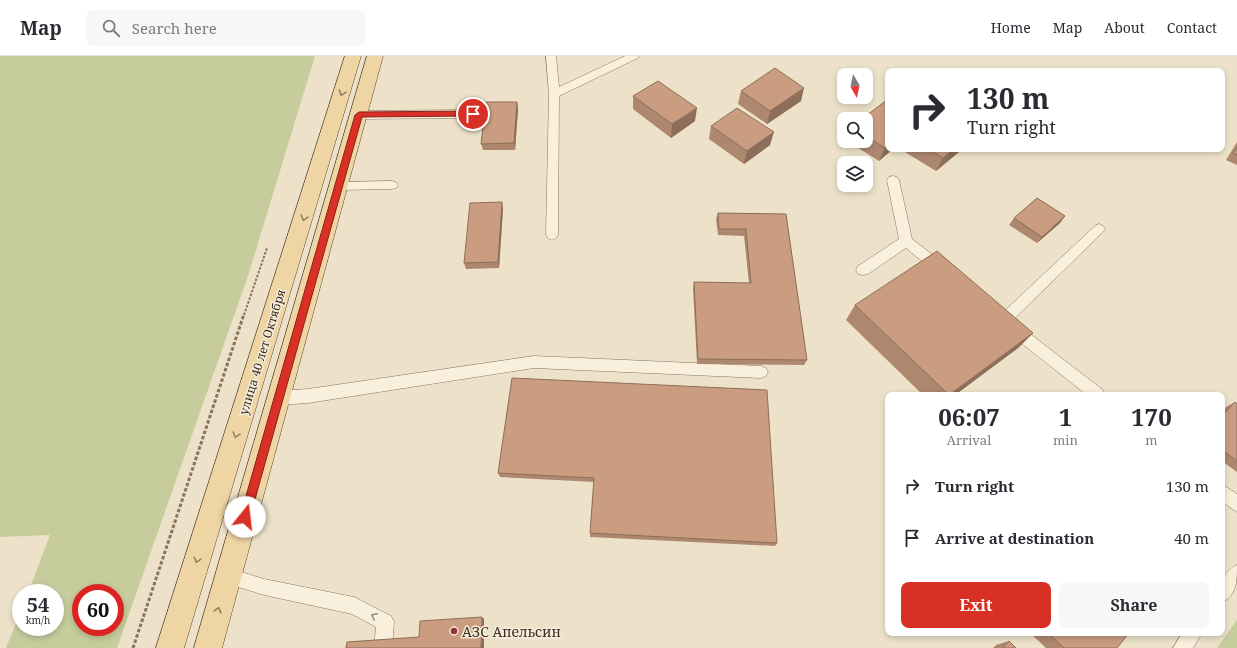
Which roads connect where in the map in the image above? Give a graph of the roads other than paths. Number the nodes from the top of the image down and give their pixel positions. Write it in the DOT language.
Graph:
graph roads {
  1 [pos="353,56"];
  2 [pos="375,56"];
  3 [pos="551,56"];
  4 [pos="634,56"];
  5 [pos="554,94"];
  6 [pos="473,114"];
  7 [pos="359,115"];
  8 [pos="893,180"];
  9 [pos="392,185"];
  10 [pos="339,186"];
  11 [pos="1099,229"];
  12 [pos="552,235"];
  13 [pos="906,241"];
  14 [pos="863,270"];
  15 [pos="949,276"];
  16 [pos="991,311"];
  17 [pos="1004,321"];
  18 [pos="762,372"];
  19 [pos="1094,392"];
  20 [pos="279,398"];
  21 [pos="1225,494"];
  22 [pos="1237,504"];
  23 [pos="1237,573"];
  24 [pos="228,576"];
  25 [pos="1225,590"];
  26 [pos="1191,636"];
  27 [pos="170,648"];
  28 [pos="208,648"];
  29 [pos="383,648"];
  30 [pos="1182,648"];
  1 -- 27 [label="main road, улица 40 лет Октября, one-way"];
  2 -- 7 [label="main road"];
  3 -- 5 [label="lane"];
  4 -- 5 [label="lane"];
  5 -- 12 [label="lane"];
  6 -- 7 [label="lane"];
  7 -- 10 [label="main road"];
  8 -- 13 [label="lane"];
  9 -- 10 [label="lane"];
  10 -- 20 [label="main road"];
  11 -- 17 [label="lane"];
  13 -- 14 [label="lane"];
  13 -- 15 [label="lane"];
  16 -- 17 [label="lane"];
  17 -- 19 [label="lane"];
  18 -- 20 [label="lane"];
  20 -- 24 [label="main road"];
  21 -- 22 [label="lane"];
  23 -- 25 [label="lane"];
  28 -- 24 [label="main road, one-way"];
  29 -- 24 [label="lane, one-way"];
  26 -- 30 [label="lane"];
}
